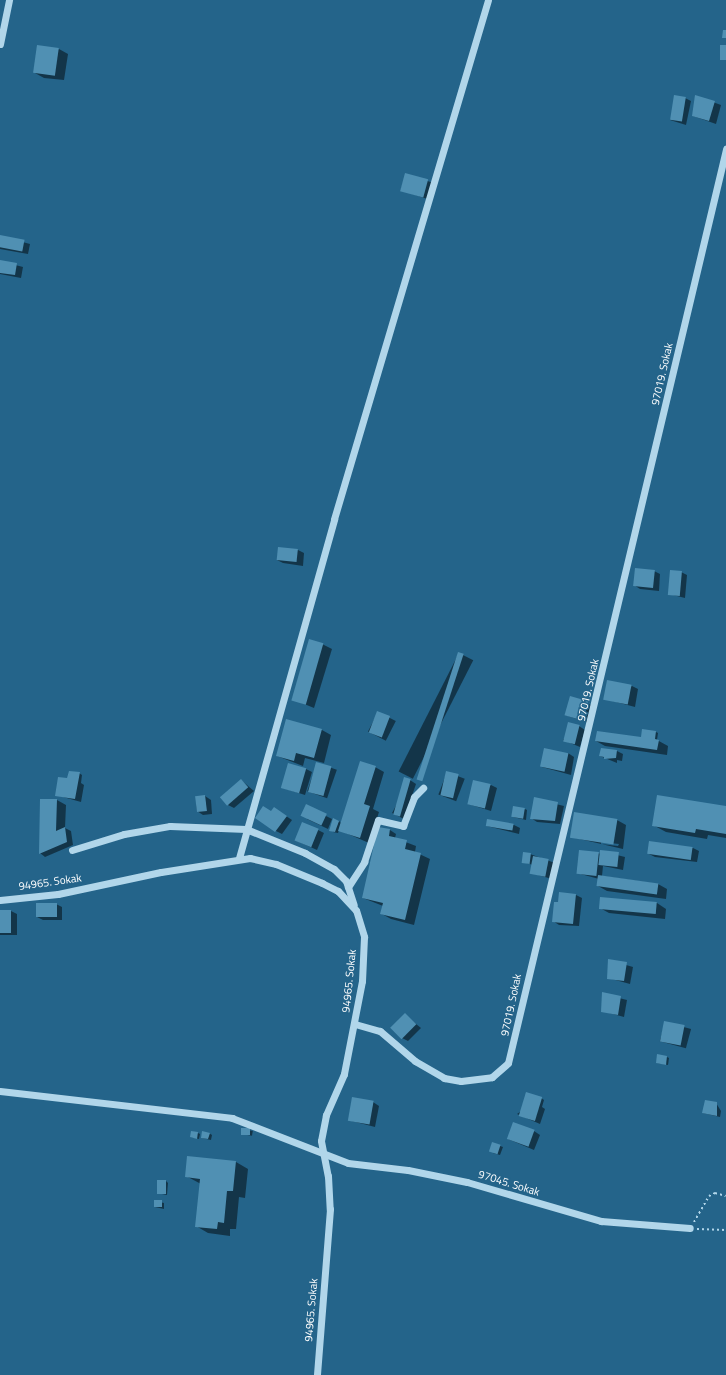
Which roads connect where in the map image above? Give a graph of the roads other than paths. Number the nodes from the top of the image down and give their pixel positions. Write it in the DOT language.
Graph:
graph roads {
  1 [pos="9,0"];
  2 [pos="488,0"];
  3 [pos="0,44"];
  4 [pos="726,150"];
  5 [pos="423,788"];
  6 [pos="246,829"];
  7 [pos="72,850"];
  8 [pos="239,858"];
  9 [pos="348,887"];
  10 [pos="0,900"];
  11 [pos="356,910"];
  12 [pos="355,1024"];
  13 [pos="0,1091"];
  14 [pos="322,1152"];
  15 [pos="690,1228"];
  16 [pos="317,1375"];
  1 -- 3 [label="street"];
  2 -- 6 [label="street"];
  4 -- 12 [label="street, 97019. Sokak"];
  5 -- 9 [label="street"];
  6 -- 7 [label="street"];
  6 -- 8 [label="street"];
  6 -- 9 [label="street"];
  8 -- 10 [label="street, 94965. Sokak"];
  8 -- 11 [label="street, 94965. Sokak"];
  9 -- 11 [label="street"];
  11 -- 12 [label="street, 94965. Sokak"];
  12 -- 14 [label="street, 94965. Sokak"];
  13 -- 14 [label="street, 97045. Sokak"];
  14 -- 15 [label="street, 97045. Sokak"];
  14 -- 16 [label="street, 94965. Sokak"];
}
